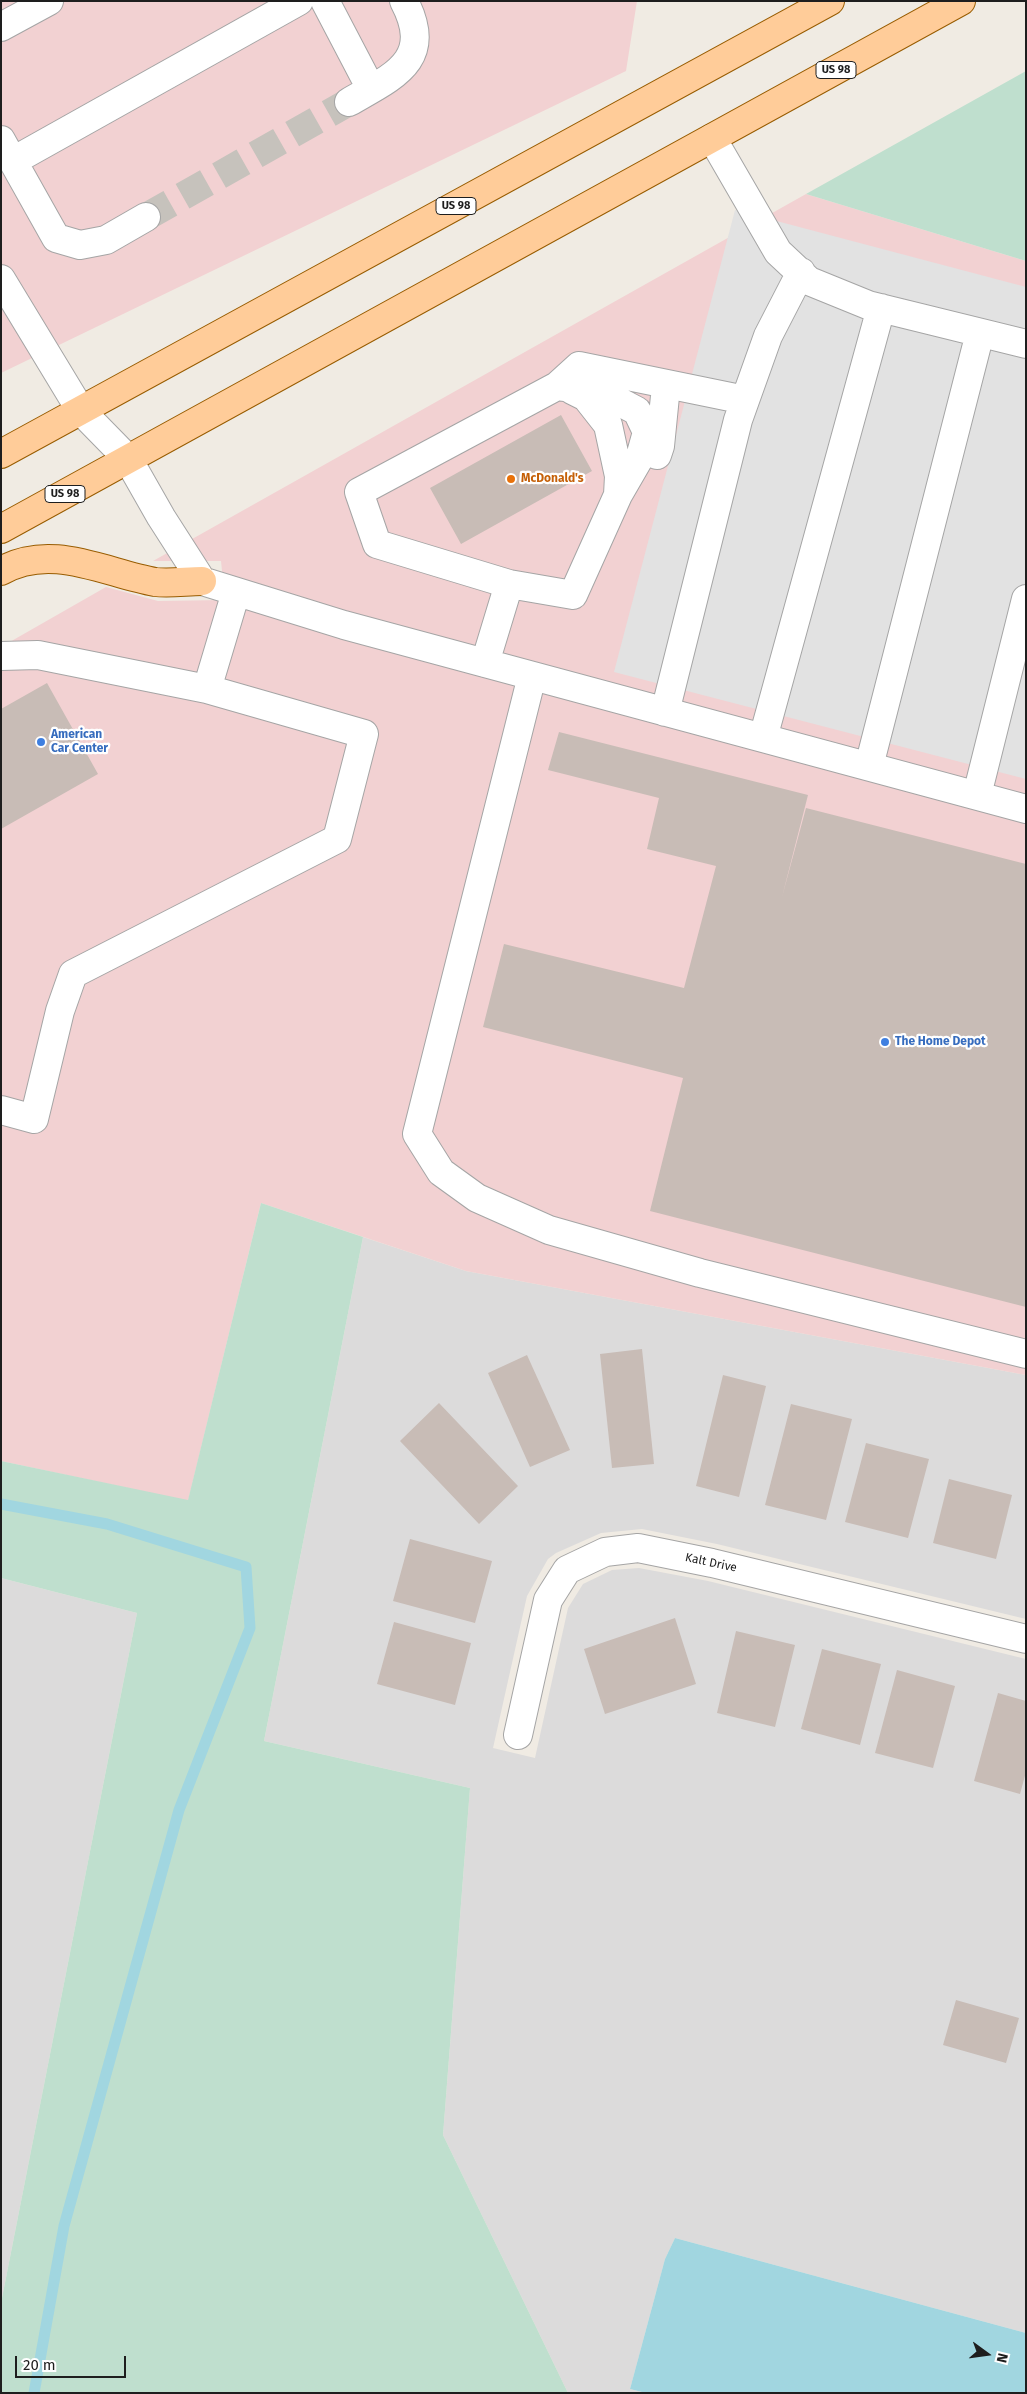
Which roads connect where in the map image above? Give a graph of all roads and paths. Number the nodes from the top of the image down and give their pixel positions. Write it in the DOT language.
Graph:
graph roads {
  1 [pos="49,1"];
  2 [pos="298,1"];
  3 [pos="325,1"];
  4 [pos="404,1"];
  5 [pos="830,1"];
  6 [pos="961,1"];
  7 [pos="1,27"];
  8 [pos="712,138"];
  9 [pos="7,150"];
  10 [pos="146,217"];
  11 [pos="800,272"];
  12 [pos="1,280"];
  13 [pos="881,308"];
  14 [pos="980,333"];
  15 [pos="1026,344"];
  16 [pos="666,386"];
  17 [pos="561,387"];
  18 [pos="745,400"];
  19 [pos="81,411"];
  20 [pos="1,454"];
  21 [pos="128,459"];
  22 [pos="618,495"];
  23 [pos="1,529"];
  24 [pos="1,571"];
  25 [pos="202,581"];
  26 [pos="509,584"];
  27 [pos="236,592"];
  28 [pos="1026,598"];
  29 [pos="1,656"];
  30 [pos="485,663"];
  31 [pos="532,676"];
  32 [pos="207,689"];
  33 [pos="665,712"];
  34 [pos="763,738"];
  35 [pos="869,766"];
  36 [pos="977,796"];
  37 [pos="1026,808"];
  38 [pos="1,1110"];
  39 [pos="1026,1354"];
  40 [pos="1026,1639"];
  41 [pos="518,1735"];
  1 -- 7 [label="street"];
  2 -- 9 [label="street"];
  3 -- 4 [label="street"];
  5 -- 19 [label="main road, US 98"];
  6 -- 8 [label="main road, US 98"];
  8 -- 11 [label="street"];
  8 -- 21 [label="main road, US 98"];
  9 -- 10 [label="street"];
  11 -- 13 [label="street"];
  11 -- 18 [label="street"];
  12 -- 19 [label="street"];
  13 -- 14 [label="street"];
  13 -- 34 [label="street"];
  14 -- 15 [label="street"];
  14 -- 35 [label="street"];
  16 -- 17 [label="street"];
  16 -- 18 [label="street"];
  16 -- 22 [label="street"];
  17 -- 22 [label="street"];
  17 -- 22 [label="street"];
  17 -- 26 [label="street"];
  18 -- 33 [label="street"];
  19 -- 20 [label="main road, US 98"];
  19 -- 21 [label="street"];
  21 -- 23 [label="main road, US 98"];
  21 -- 25 [label="street"];
  22 -- 26 [label="street"];
  24 -- 25 [label="main road"];
  25 -- 27 [label="street"];
  26 -- 30 [label="street"];
  27 -- 30 [label="street"];
  27 -- 32 [label="street"];
  28 -- 36 [label="street"];
  29 -- 32 [label="street"];
  30 -- 31 [label="street"];
  31 -- 33 [label="street"];
  31 -- 39 [label="street"];
  32 -- 38 [label="street"];
  33 -- 34 [label="street"];
  34 -- 35 [label="street"];
  35 -- 36 [label="street"];
  36 -- 37 [label="street"];
  40 -- 41 [label="street, Kalt Drive"];
}
